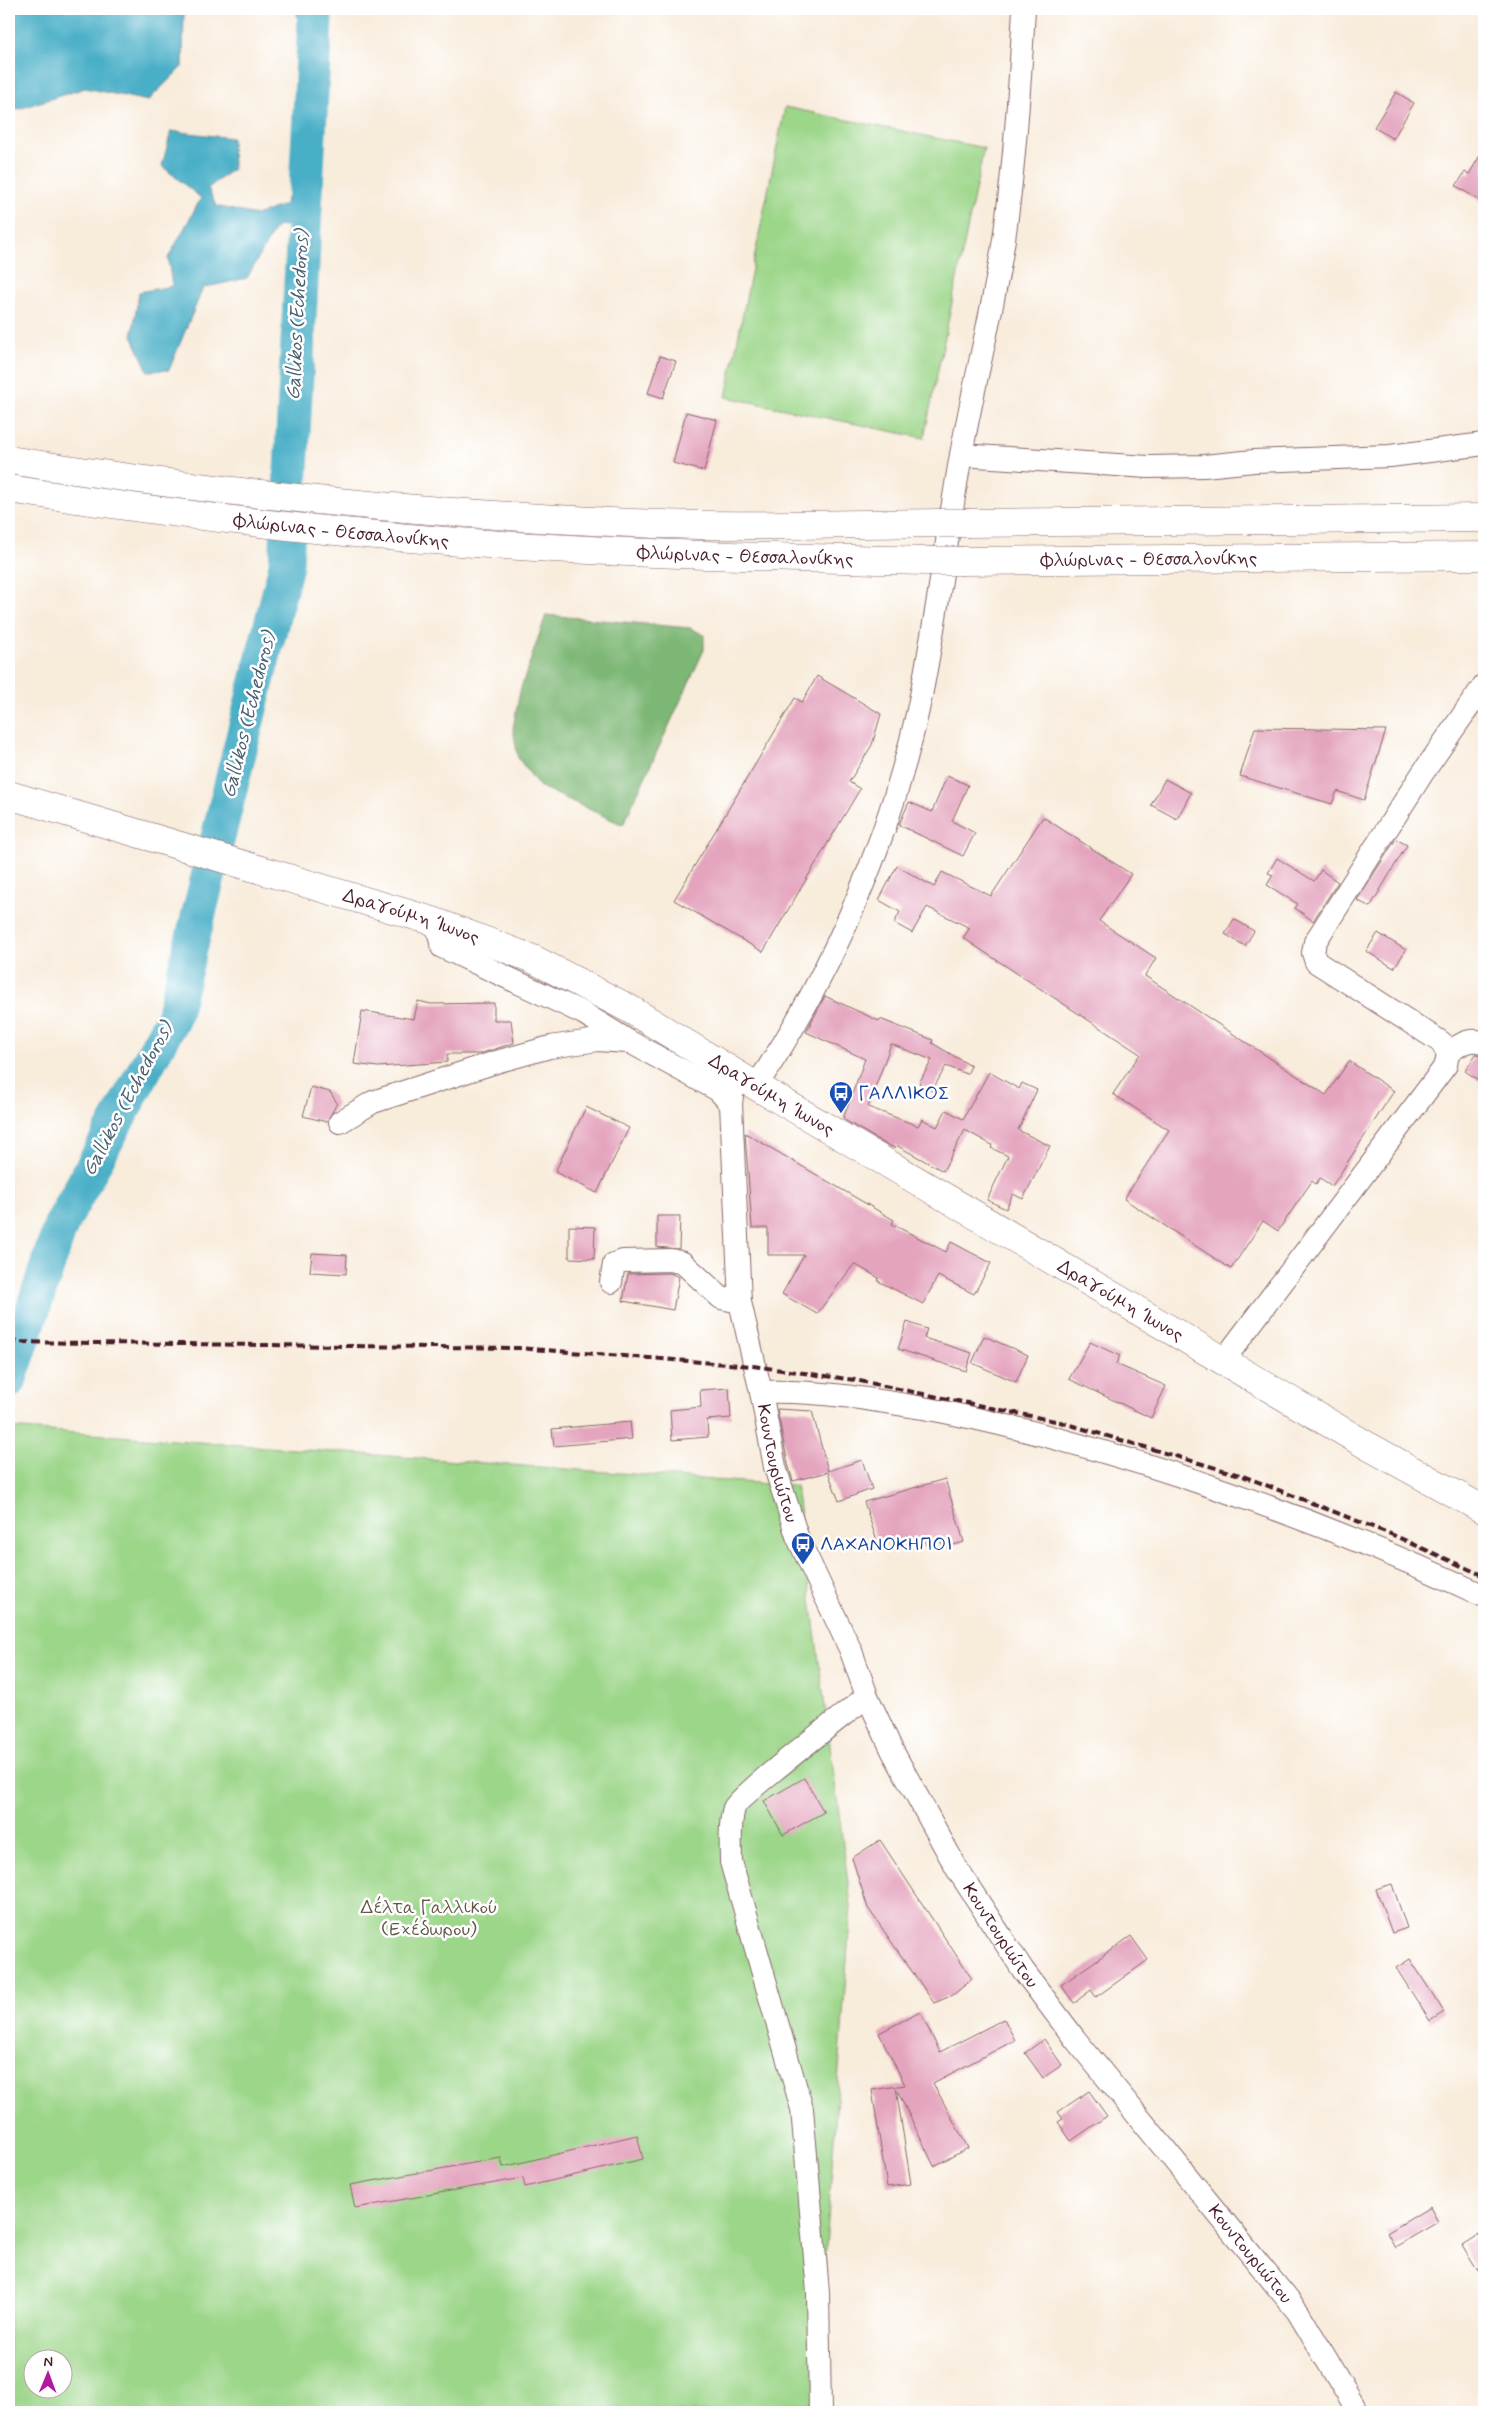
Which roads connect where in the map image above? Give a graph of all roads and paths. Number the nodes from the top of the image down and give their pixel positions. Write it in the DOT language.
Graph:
graph roads {
  1 [pos="1024,9"];
  2 [pos="1484,444"];
  3 [pos="961,455"];
  4 [pos="9,460"];
  5 [pos="9,489"];
  6 [pos="1484,518"];
  7 [pos="1484,556"];
  8 [pos="1484,685"];
  9 [pos="9,796"];
  10 [pos="436,922"];
  11 [pos="630,1042"];
  12 [pos="1484,1043"];
  13 [pos="1448,1053"];
  14 [pos="745,1080"];
  15 [pos="731,1104"];
  16 [pos="340,1122"];
  17 [pos="611,1282"];
  18 [pos="740,1302"];
  19 [pos="1223,1361"];
  20 [pos="761,1392"];
  21 [pos="1484,1510"];
  22 [pos="1484,1596"];
  23 [pos="867,1696"];
  24 [pos="820,2412"];
  25 [pos="1358,2412"];
  1 -- 3 [label="street"];
  2 -- 3 [label="street"];
  3 -- 14 [label="street"];
  4 -- 6 [label="main road, Φλώρινας - Θεσσαλονίκης, bridge"];
  5 -- 7 [label="main road, Φλώρινας - Θεσσαλονίκης, bridge"];
  8 -- 13 [label="street"];
  9 -- 10 [label="main road, Δραγούμη Ίωνος"];
  10 -- 11 [label="street"];
  10 -- 14 [label="main road, Δραγούμη Ίωνος"];
  11 -- 15 [label="street"];
  11 -- 16 [label="street"];
  12 -- 13 [label="street"];
  13 -- 19 [label="street"];
  14 -- 15 [label="street, Κουντουριώτου"];
  14 -- 19 [label="main road, Δραγούμη Ίωνος"];
  15 -- 18 [label="street, Κουντουριώτου"];
  17 -- 18 [label="street"];
  18 -- 20 [label="street, Κουντουριώτου"];
  19 -- 21 [label="main road, Δραγούμη Ίωνος"];
  20 -- 22 [label="street"];
  20 -- 23 [label="street, Κουντουριώτου"];
  23 -- 24 [label="street"];
  23 -- 25 [label="street, Κουντουριώτου"];
}
